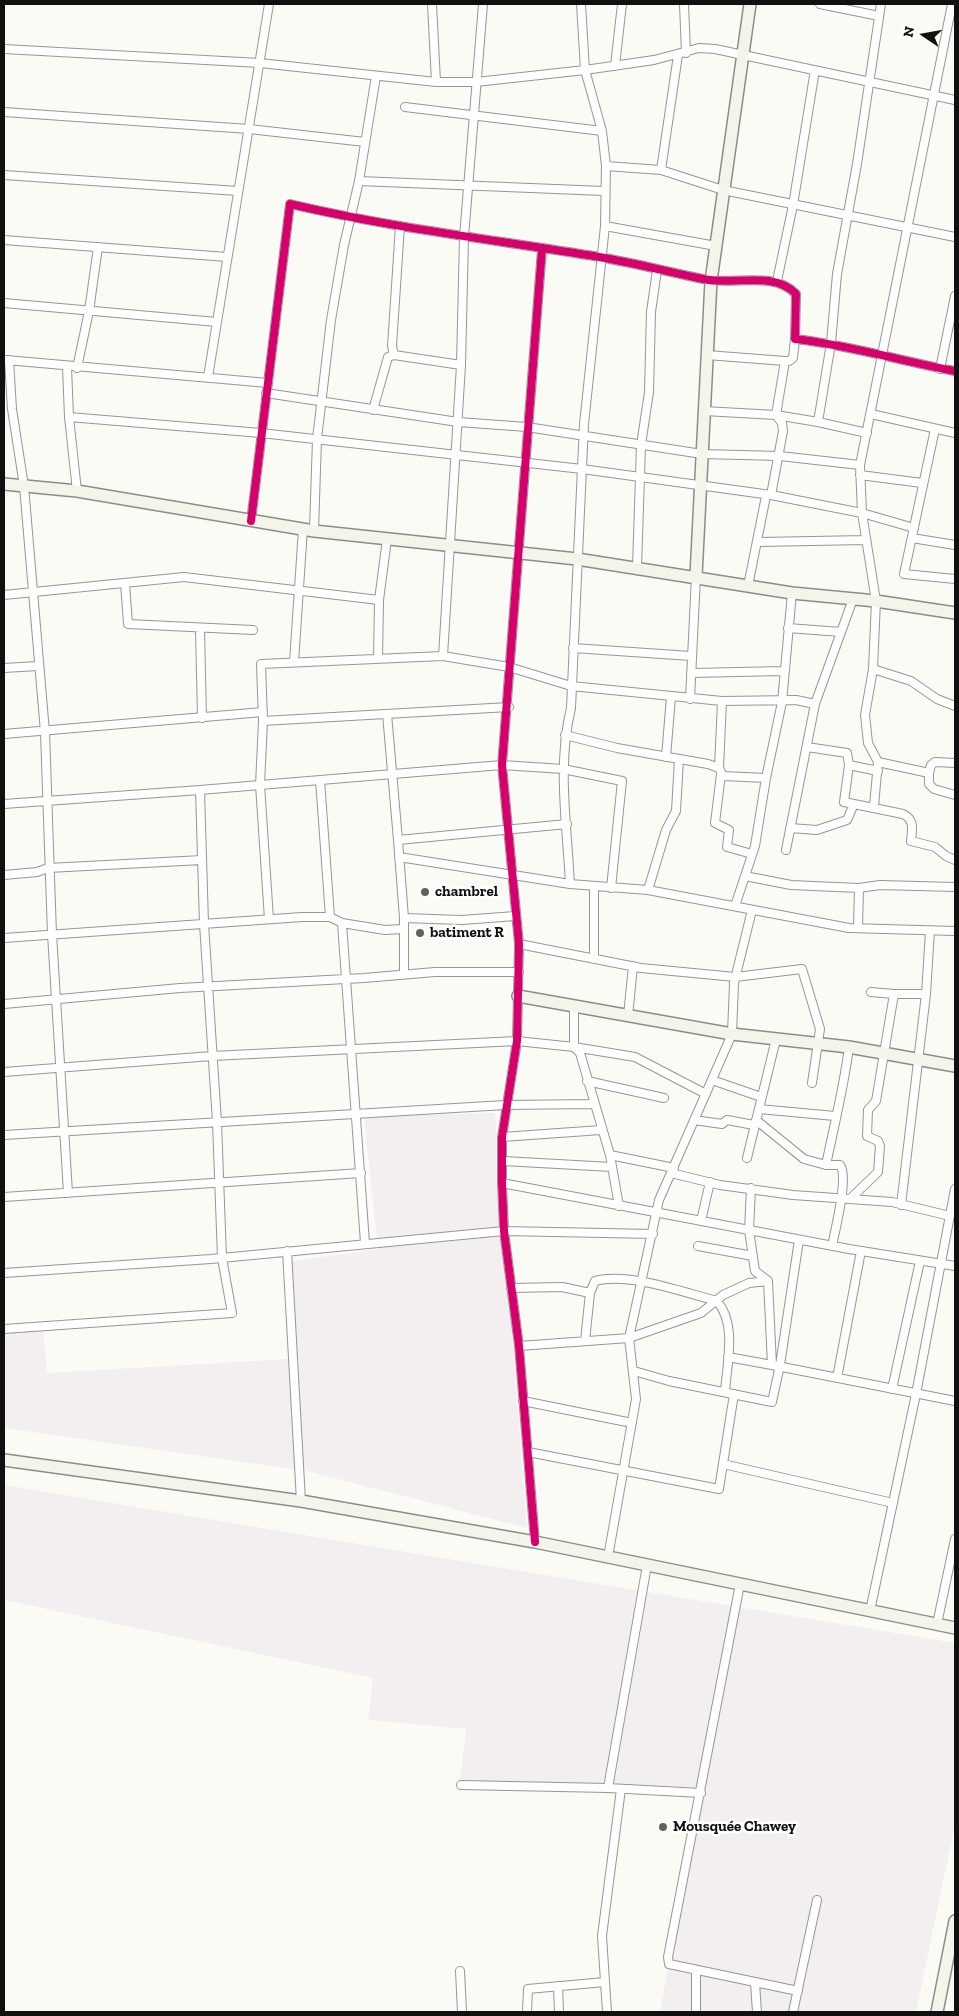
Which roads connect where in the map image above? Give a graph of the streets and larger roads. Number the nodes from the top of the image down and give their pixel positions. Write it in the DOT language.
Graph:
graph roads {
  1 [pos="268,4"];
  2 [pos="432,4"];
  3 [pos="483,4"];
  4 [pos="581,4"];
  5 [pos="622,4"];
  6 [pos="684,4"];
  7 [pos="750,4"];
  8 [pos="820,4"];
  9 [pos="881,4"];
  10 [pos="952,4"];
  11 [pos="879,16"];
  12 [pos="4,49"];
  13 [pos="682,54"];
  14 [pos="743,54"];
  15 [pos="260,63"];
  16 [pos="615,66"];
  17 [pos="585,70"];
  18 [pos="815,70"];
  19 [pos="376,76"];
  20 [pos="870,81"];
  21 [pos="436,82"];
  22 [pos="476,82"];
  23 [pos="935,94"];
  24 [pos="955,100"];
  25 [pos="405,106"];
  26 [pos="4,112"];
  27 [pos="473,114"];
  28 [pos="249,129"];
  29 [pos="602,131"];
  30 [pos="365,142"];
  31 [pos="606,166"];
  32 [pos="661,170"];
  33 [pos="4,175"];
  34 [pos="359,181"];
  35 [pos="468,184"];
  36 [pos="723,190"];
  37 [pos="238,191"];
  38 [pos="604,191"];
  39 [pos="793,205"];
  40 [pos="847,216"];
  41 [pos="351,218"];
  42 [pos="400,226"];
  43 [pos="605,226"];
  44 [pos="906,228"];
  45 [pos="464,237"];
  46 [pos="955,238"];
  47 [pos="4,240"];
  48 [pos="716,246"];
  49 [pos="98,247"];
  50 [pos="542,249"];
  51 [pos="227,257"];
  52 [pos="601,257"];
  53 [pos="657,270"];
  54 [pos="711,281"];
  55 [pos="777,282"];
  56 [pos="955,296"];
  57 [pos="4,303"];
  58 [pos="89,311"];
  59 [pos="216,322"];
  60 [pos="794,339"];
  61 [pos="831,343"];
  62 [pos="394,355"];
  63 [pos="707,355"];
  64 [pos="882,357"];
  65 [pos="6,360"];
  66 [pos="785,361"];
  67 [pos="461,365"];
  68 [pos="67,367"];
  69 [pos="77,368"];
  70 [pos="940,368"];
  71 [pos="955,371"];
  72 [pos="208,377"];
  73 [pos="268,383"];
  74 [pos="266,393"];
  75 [pos="322,401"];
  76 [pos="8,408"];
  77 [pos="373,410"];
  78 [pos="704,411"];
  79 [pos="870,414"];
  80 [pos="776,415"];
  81 [pos="69,417"];
  82 [pos="458,422"];
  83 [pos="818,422"];
  84 [pos="527,427"];
  85 [pos="935,429"];
  86 [pos="261,433"];
  87 [pos="867,433"];
  88 [pos="955,433"];
  89 [pos="584,435"];
  90 [pos="317,439"];
  91 [pos="641,445"];
  92 [pos="702,454"];
  93 [pos="456,456"];
  94 [pos="780,456"];
  95 [pos="525,463"];
  96 [pos="860,465"];
  97 [pos="582,469"];
  98 [pos="860,475"];
  99 [pos="641,478"];
  100 [pos="4,484"];
  101 [pos="922,484"];
  102 [pos="700,485"];
  103 [pos="24,486"];
  104 [pos="78,491"];
  105 [pos="768,495"];
  106 [pos="862,513"];
  107 [pos="251,521"];
  108 [pos="914,528"];
  109 [pos="308,530"];
  110 [pos="912,538"];
  111 [pos="387,539"];
  112 [pos="866,540"];
  113 [pos="759,542"];
  114 [pos="955,545"];
  115 [pos="450,547"];
  116 [pos="517,553"];
  117 [pos="577,559"];
  118 [pos="637,568"];
  119 [pos="696,576"];
  120 [pos="955,579"];
  121 [pos="125,583"];
  122 [pos="748,586"];
  123 [pos="298,591"];
  124 [pos="32,592"];
  125 [pos="792,593"];
  126 [pos="4,595"];
  127 [pos="853,599"];
  128 [pos="379,600"];
  129 [pos="876,601"];
  130 [pos="955,613"];
  131 [pos="788,628"];
  132 [pos="200,629"];
  133 [pos="253,630"];
  134 [pos="841,632"];
  135 [pos="573,648"];
  136 [pos="443,656"];
  137 [pos="692,656"];
  138 [pos="378,659"];
  139 [pos="294,662"];
  140 [pos="38,666"];
  141 [pos="509,667"];
  142 [pos="4,668"];
  143 [pos="873,669"];
  144 [pos="784,671"];
  145 [pos="691,672"];
  146 [pos="571,686"];
  147 [pos="671,697"];
  148 [pos="690,698"];
  149 [pos="722,702"];
  150 [pos="782,702"];
  151 [pos="815,704"];
  152 [pos="955,706"];
  153 [pos="509,707"];
  154 [pos="263,712"];
  155 [pos="387,714"];
  156 [pos="202,718"];
  157 [pos="263,721"];
  158 [pos="44,732"];
  159 [pos="4,734"];
  160 [pos="565,736"];
  161 [pos="807,747"];
  162 [pos="666,757"];
  163 [pos="680,759"];
  164 [pos="878,762"];
  165 [pos="955,763"];
  166 [pos="502,765"];
  167 [pos="849,765"];
  168 [pos="563,769"];
  169 [pos="720,771"];
  170 [pos="878,771"];
  171 [pos="928,773"];
  172 [pos="393,776"];
  173 [pos="766,778"];
  174 [pos="320,780"];
  175 [pos="260,785"];
  176 [pos="200,790"];
  177 [pos="955,795"];
  178 [pos="47,802"];
  179 [pos="4,804"];
  180 [pos="854,804"];
  181 [pos="874,806"];
  182 [pos="567,824"];
  183 [pos="508,828"];
  184 [pos="790,828"];
  185 [pos="398,840"];
  186 [pos="786,850"];
  187 [pos="752,854"];
  188 [pos="399,857"];
  189 [pos="202,860"];
  190 [pos="955,860"];
  191 [pos="48,868"];
  192 [pos="511,874"];
  193 [pos="4,875"];
  194 [pos="745,876"];
  195 [pos="570,884"];
  196 [pos="594,886"];
  197 [pos="955,887"];
  198 [pos="611,888"];
  199 [pos="859,888"];
  200 [pos="648,890"];
  201 [pos="735,906"];
  202 [pos="752,910"];
  203 [pos="515,916"];
  204 [pos="330,917"];
  205 [pos="404,918"];
  206 [pos="269,919"];
  207 [pos="342,923"];
  208 [pos="204,924"];
  209 [pos="858,928"];
  210 [pos="403,929"];
  211 [pos="930,930"];
  212 [pos="955,932"];
  213 [pos="52,934"];
  214 [pos="4,938"];
  215 [pos="519,944"];
  216 [pos="594,959"];
  217 [pos="633,966"];
  218 [pos="519,972"];
  219 [pos="404,974"];
  220 [pos="735,976"];
  221 [pos="346,979"];
  222 [pos="208,986"];
  223 [pos="871,992"];
  224 [pos="894,994"];
  225 [pos="926,994"];
  226 [pos="518,996"];
  227 [pos="57,1000"];
  228 [pos="4,1004"];
  229 [pos="574,1006"];
  230 [pos="628,1016"];
  231 [pos="732,1034"];
  232 [pos="776,1039"];
  233 [pos="517,1041"];
  234 [pos="819,1045"];
  235 [pos="574,1047"];
  236 [pos="849,1047"];
  237 [pos="352,1050"];
  238 [pos="885,1053"];
  239 [pos="212,1056"];
  240 [pos="918,1059"];
  241 [pos="955,1066"];
  242 [pos="62,1068"];
  243 [pos="4,1072"];
  244 [pos="712,1080"];
  245 [pos="587,1081"];
  246 [pos="812,1083"];
  247 [pos="706,1094"];
  248 [pos="761,1097"];
  249 [pos="664,1098"];
  250 [pos="593,1104"];
  251 [pos="506,1105"];
  252 [pos="760,1109"];
  253 [pos="357,1114"];
  254 [pos="835,1116"];
  255 [pos="694,1120"];
  256 [pos="217,1122"];
  257 [pos="755,1122"];
  258 [pos="602,1130"];
  259 [pos="65,1131"];
  260 [pos="4,1135"];
  261 [pos="502,1138"];
  262 [pos="610,1155"];
  263 [pos="747,1158"];
  264 [pos="503,1161"];
  265 [pos="826,1165"];
  266 [pos="612,1167"];
  267 [pos="672,1170"];
  268 [pos="361,1172"];
  269 [pos="219,1182"];
  270 [pos="710,1182"];
  271 [pos="502,1183"];
  272 [pos="751,1188"];
  273 [pos="955,1189"];
  274 [pos="68,1193"];
  275 [pos="4,1197"];
  276 [pos="840,1199"];
  277 [pos="850,1199"];
  278 [pos="901,1205"];
  279 [pos="619,1206"];
  280 [pos="657,1213"];
  281 [pos="950,1216"];
  282 [pos="701,1221"];
  283 [pos="749,1230"];
  284 [pos="504,1231"];
  285 [pos="653,1234"];
  286 [pos="799,1240"];
  287 [pos="365,1244"];
  288 [pos="698,1246"];
  289 [pos="832,1246"];
  290 [pos="287,1251"];
  291 [pos="861,1251"];
  292 [pos="753,1256"];
  293 [pos="222,1258"];
  294 [pos="920,1261"];
  295 [pos="941,1263"];
  296 [pos="955,1266"];
  297 [pos="4,1273"];
  298 [pos="768,1281"];
  299 [pos="641,1282"];
  300 [pos="511,1288"];
  301 [pos="590,1293"];
  302 [pos="717,1300"];
  303 [pos="4,1329"];
  304 [pos="629,1338"];
  305 [pos="585,1341"];
  306 [pos="519,1346"];
  307 [pos="728,1357"];
  308 [pos="776,1365"];
  309 [pos="634,1371"];
  310 [pos="837,1378"];
  311 [pos="892,1389"];
  312 [pos="725,1392"];
  313 [pos="734,1394"];
  314 [pos="916,1394"];
  315 [pos="955,1400"];
  316 [pos="523,1401"];
  317 [pos="632,1423"];
  318 [pos="528,1452"];
  319 [pos="4,1460"];
  320 [pos="723,1464"];
  321 [pos="622,1471"];
  322 [pos="301,1501"];
  323 [pos="893,1504"];
  324 [pos="955,1539"];
  325 [pos="535,1542"];
  326 [pos="608,1557"];
  327 [pos="647,1565"];
  328 [pos="740,1584"];
  329 [pos="870,1611"];
  330 [pos="937,1624"];
  331 [pos="955,1628"];
  332 [pos="461,1785"];
  333 [pos="608,1788"];
  334 [pos="621,1788"];
  335 [pos="701,1793"];
  336 [pos="817,1900"];
  337 [pos="955,1926"];
  338 [pos="696,1970"];
  339 [pos="460,1971"];
  340 [pos="605,1982"];
  341 [pos="755,1983"];
  342 [pos="558,1986"];
  343 [pos="798,1992"];
  344 [pos="462,2012"];
  345 [pos="527,2012"];
  346 [pos="559,2012"];
  347 [pos="607,2012"];
  348 [pos="696,2012"];
  349 [pos="757,2012"];
  350 [pos="793,2012"];
  351 [pos="937,2012"];
  1 -- 15 [label="street"];
  2 -- 21 [label="street"];
  3 -- 22 [label="street"];
  4 -- 17 [label="street"];
  5 -- 16 [label="street"];
  6 -- 13 [label="street"];
  7 -- 14 [label="street"];
  8 -- 11 [label="street"];
  9 -- 11 [label="street"];
  10 -- 23 [label="street"];
  11 -- 20 [label="street"];
  12 -- 15 [label="street"];
  13 -- 14 [label="street"];
  13 -- 16 [label="street"];
  13 -- 32 [label="street"];
  14 -- 18 [label="street"];
  14 -- 36 [label="street"];
  15 -- 19 [label="street"];
  15 -- 28 [label="street"];
  16 -- 17 [label="street"];
  17 -- 22 [label="street"];
  17 -- 29 [label="street"];
  18 -- 20 [label="street"];
  18 -- 39 [label="street"];
  19 -- 21 [label="street"];
  19 -- 30 [label="street"];
  20 -- 23 [label="street"];
  20 -- 40 [label="street"];
  21 -- 22 [label="street"];
  22 -- 27 [label="street"];
  23 -- 24 [label="street"];
  23 -- 44 [label="street"];
  25 -- 27 [label="street"];
  26 -- 28 [label="street"];
  27 -- 29 [label="street"];
  27 -- 35 [label="street"];
  28 -- 30 [label="street"];
  28 -- 37 [label="street"];
  29 -- 31 [label="street"];
  30 -- 34 [label="street"];
  31 -- 32 [label="street"];
  31 -- 38 [label="street"];
  32 -- 36 [label="street"];
  33 -- 37 [label="street"];
  34 -- 35 [label="street"];
  34 -- 41 [label="street"];
  35 -- 38 [label="street"];
  35 -- 45 [label="street"];
  36 -- 39 [label="street"];
  36 -- 48 [label="street"];
  37 -- 51 [label="street"];
  38 -- 43 [label="street"];
  39 -- 40 [label="street"];
  39 -- 55 [label="street"];
  40 -- 44 [label="street"];
  40 -- 61 [label="street"];
  41 -- 42 [label="street"];
  41 -- 73 [label="street"];
  41 -- 75 [label="street"];
  42 -- 45 [label="street"];
  42 -- 62 [label="street"];
  43 -- 48 [label="street"];
  43 -- 52 [label="street"];
  44 -- 46 [label="street"];
  44 -- 64 [label="street"];
  45 -- 50 [label="street"];
  45 -- 67 [label="street"];
  47 -- 49 [label="street"];
  48 -- 54 [label="street"];
  49 -- 51 [label="street"];
  49 -- 58 [label="street"];
  50 -- 52 [label="street"];
  50 -- 84 [label="street"];
  51 -- 59 [label="street"];
  52 -- 53 [label="street"];
  52 -- 89 [label="street"];
  53 -- 54 [label="street"];
  53 -- 91 [label="street"];
  54 -- 55 [label="street"];
  54 -- 63 [label="street"];
  55 -- 60 [label="street"];
  56 -- 70 [label="street"];
  57 -- 58 [label="street"];
  58 -- 59 [label="street"];
  58 -- 69 [label="street"];
  59 -- 72 [label="street"];
  60 -- 61 [label="street"];
  60 -- 66 [label="street"];
  61 -- 64 [label="street"];
  61 -- 83 [label="street"];
  62 -- 67 [label="street"];
  62 -- 77 [label="street"];
  63 -- 66 [label="street"];
  63 -- 78 [label="street"];
  64 -- 70 [label="street"];
  64 -- 79 [label="street"];
  65 -- 68 [label="street"];
  65 -- 76 [label="street"];
  66 -- 80 [label="street"];
  67 -- 82 [label="street"];
  68 -- 69 [label="street"];
  68 -- 81 [label="street"];
  69 -- 72 [label="street"];
  70 -- 71 [label="street"];
  72 -- 73 [label="street"];
  73 -- 74 [label="street"];
  74 -- 75 [label="street"];
  74 -- 86 [label="street"];
  75 -- 77 [label="street"];
  75 -- 90 [label="street"];
  76 -- 103 [label="street"];
  77 -- 82 [label="street"];
  78 -- 80 [label="street"];
  78 -- 92 [label="street"];
  79 -- 85 [label="street"];
  79 -- 87 [label="street"];
  80 -- 83 [label="street"];
  80 -- 94 [label="street"];
  81 -- 86 [label="street"];
  81 -- 104 [label="street"];
  82 -- 84 [label="street"];
  82 -- 93 [label="street"];
  83 -- 87 [label="street"];
  84 -- 89 [label="street"];
  84 -- 95 [label="street"];
  85 -- 88 [label="street"];
  85 -- 101 [label="street"];
  86 -- 90 [label="street"];
  86 -- 107 [label="street"];
  87 -- 96 [label="street"];
  89 -- 91 [label="street"];
  89 -- 97 [label="street"];
  90 -- 93 [label="street"];
  90 -- 109 [label="street"];
  91 -- 92 [label="street"];
  91 -- 99 [label="street"];
  92 -- 94 [label="street"];
  92 -- 102 [label="street"];
  93 -- 95 [label="street"];
  93 -- 115 [label="street"];
  94 -- 96 [label="street"];
  94 -- 105 [label="street"];
  95 -- 97 [label="street"];
  95 -- 116 [label="street"];
  96 -- 98 [label="street"];
  97 -- 99 [label="street"];
  97 -- 117 [label="street"];
  98 -- 101 [label="street"];
  98 -- 106 [label="street"];
  99 -- 102 [label="street"];
  99 -- 118 [label="street"];
  100 -- 103 [label="street"];
  101 -- 108 [label="street"];
  102 -- 105 [label="street"];
  102 -- 119 [label="street"];
  103 -- 104 [label="street"];
  103 -- 124 [label="street"];
  104 -- 107 [label="street"];
  105 -- 106 [label="street"];
  105 -- 113 [label="street"];
  106 -- 108 [label="street"];
  106 -- 112 [label="street"];
  107 -- 109 [label="street"];
  108 -- 110 [label="street"];
  109 -- 111 [label="street"];
  109 -- 123 [label="street"];
  110 -- 114 [label="street"];
  110 -- 120 [label="street"];
  111 -- 115 [label="street"];
  111 -- 128 [label="street"];
  112 -- 113 [label="street"];
  112 -- 129 [label="street"];
  113 -- 122 [label="street"];
  115 -- 116 [label="street"];
  115 -- 136 [label="street"];
  116 -- 117 [label="street"];
  116 -- 141 [label="street"];
  117 -- 118 [label="street"];
  117 -- 135 [label="street"];
  118 -- 119 [label="street"];
  119 -- 122 [label="street"];
  119 -- 137 [label="street"];
  121 -- 123 [label="street"];
  121 -- 124 [label="street"];
  121 -- 132 [label="street"];
  122 -- 125 [label="street"];
  123 -- 128 [label="street"];
  123 -- 139 [label="street"];
  124 -- 126 [label="street"];
  124 -- 140 [label="street"];
  125 -- 127 [label="street"];
  125 -- 131 [label="street"];
  127 -- 129 [label="street"];
  127 -- 134 [label="street"];
  128 -- 138 [label="street"];
  129 -- 130 [label="street"];
  129 -- 143 [label="street"];
  131 -- 134 [label="street"];
  131 -- 144 [label="street"];
  132 -- 133 [label="street"];
  132 -- 156 [label="street"];
  134 -- 151 [label="street"];
  135 -- 137 [label="street"];
  135 -- 146 [label="street"];
  136 -- 138 [label="street"];
  136 -- 141 [label="street"];
  137 -- 145 [label="street"];
  138 -- 139 [label="street"];
  139 -- 154 [label="street"];
  140 -- 142 [label="street"];
  140 -- 158 [label="street"];
  141 -- 146 [label="street"];
  141 -- 153 [label="street"];
  143 -- 152 [label="street"];
  143 -- 164 [label="street"];
  144 -- 145 [label="street"];
  144 -- 150 [label="street"];
  145 -- 148 [label="street"];
  146 -- 147 [label="street"];
  146 -- 160 [label="street"];
  147 -- 148 [label="street"];
  147 -- 162 [label="street"];
  148 -- 149 [label="street"];
  149 -- 150 [label="street"];
  149 -- 169 [label="street"];
  150 -- 151 [label="street"];
  150 -- 173 [label="street"];
  151 -- 161 [label="street"];
  153 -- 155 [label="street"];
  153 -- 166 [label="street"];
  154 -- 156 [label="street"];
  154 -- 157 [label="street"];
  155 -- 157 [label="street"];
  155 -- 172 [label="street"];
  156 -- 158 [label="street"];
  157 -- 175 [label="street"];
  158 -- 159 [label="street"];
  158 -- 178 [label="street"];
  160 -- 162 [label="street"];
  160 -- 168 [label="street"];
  161 -- 167 [label="street"];
  161 -- 184 [label="street"];
  162 -- 163 [label="street"];
  163 -- 169 [label="street"];
  163 -- 200 [label="street"];
  164 -- 170 [label="street"];
  164 -- 171 [label="street"];
  165 -- 171 [label="street"];
  166 -- 168 [label="street"];
  166 -- 172 [label="street"];
  166 -- 183 [label="street"];
  167 -- 170 [label="street"];
  167 -- 180 [label="street"];
  168 -- 182 [label="street"];
  168 -- 198 [label="street"];
  169 -- 173 [label="street"];
  169 -- 187 [label="street"];
  170 -- 181 [label="street"];
  171 -- 177 [label="street"];
  172 -- 174 [label="street"];
  172 -- 185 [label="street"];
  173 -- 187 [label="street"];
  174 -- 175 [label="street"];
  174 -- 204 [label="street"];
  175 -- 176 [label="street"];
  175 -- 206 [label="street"];
  176 -- 178 [label="street"];
  176 -- 189 [label="street"];
  178 -- 179 [label="street"];
  178 -- 191 [label="street"];
  180 -- 181 [label="street"];
  180 -- 184 [label="street"];
  181 -- 190 [label="street"];
  182 -- 183 [label="street"];
  182 -- 195 [label="street"];
  183 -- 185 [label="street"];
  183 -- 192 [label="street"];
  184 -- 186 [label="street"];
  185 -- 188 [label="street"];
  187 -- 194 [label="street"];
  188 -- 192 [label="street"];
  188 -- 205 [label="street"];
  189 -- 191 [label="street"];
  189 -- 208 [label="street"];
  191 -- 193 [label="street"];
  191 -- 213 [label="street"];
  192 -- 195 [label="street"];
  192 -- 203 [label="street"];
  194 -- 199 [label="street"];
  194 -- 201 [label="street"];
  195 -- 196 [label="street"];
  196 -- 198 [label="street"];
  196 -- 216 [label="street"];
  197 -- 199 [label="street"];
  198 -- 200 [label="street"];
  199 -- 209 [label="street"];
  200 -- 201 [label="street"];
  201 -- 202 [label="street"];
  202 -- 209 [label="street"];
  202 -- 220 [label="street"];
  203 -- 205 [label="street"];
  203 -- 215 [label="street"];
  204 -- 206 [label="street"];
  204 -- 207 [label="street"];
  205 -- 210 [label="street"];
  206 -- 208 [label="street"];
  207 -- 210 [label="street"];
  207 -- 221 [label="street"];
  208 -- 213 [label="street"];
  208 -- 222 [label="street"];
  209 -- 211 [label="street"];
  210 -- 219 [label="street"];
  211 -- 212 [label="street"];
  211 -- 225 [label="street"];
  213 -- 214 [label="street"];
  213 -- 227 [label="street"];
  215 -- 216 [label="street"];
  215 -- 218 [label="street"];
  216 -- 217 [label="street"];
  217 -- 220 [label="street"];
  217 -- 230 [label="street"];
  218 -- 219 [label="street"];
  218 -- 226 [label="street"];
  219 -- 221 [label="street"];
  220 -- 231 [label="street"];
  220 -- 234 [label="street"];
  221 -- 222 [label="street"];
  221 -- 237 [label="street"];
  222 -- 227 [label="street"];
  222 -- 239 [label="street"];
  223 -- 224 [label="street"];
  224 -- 225 [label="street"];
  224 -- 238 [label="street"];
  225 -- 240 [label="street"];
  226 -- 229 [label="street"];
  226 -- 233 [label="street"];
  227 -- 228 [label="street"];
  227 -- 242 [label="street"];
  229 -- 230 [label="street"];
  229 -- 235 [label="street"];
  230 -- 231 [label="street"];
  231 -- 232 [label="street"];
  231 -- 244 [label="street"];
  232 -- 234 [label="street"];
  232 -- 248 [label="street"];
  233 -- 235 [label="street"];
  233 -- 237 [label="street"];
  233 -- 251 [label="street"];
  234 -- 236 [label="street"];
  234 -- 246 [label="street"];
  235 -- 245 [label="street"];
  235 -- 247 [label="street"];
  236 -- 238 [label="street"];
  236 -- 254 [label="street"];
  237 -- 239 [label="street"];
  237 -- 253 [label="street"];
  238 -- 240 [label="street"];
  238 -- 277 [label="street"];
  239 -- 242 [label="street"];
  239 -- 256 [label="street"];
  240 -- 241 [label="street"];
  240 -- 278 [label="street"];
  242 -- 243 [label="street"];
  242 -- 259 [label="street"];
  244 -- 247 [label="street"];
  244 -- 248 [label="street"];
  245 -- 249 [label="street"];
  245 -- 250 [label="street"];
  247 -- 255 [label="street"];
  248 -- 252 [label="street"];
  250 -- 251 [label="street"];
  250 -- 258 [label="street"];
  251 -- 253 [label="street"];
  251 -- 261 [label="street"];
  252 -- 254 [label="street"];
  252 -- 257 [label="street"];
  253 -- 256 [label="street"];
  253 -- 268 [label="street"];
  254 -- 265 [label="street"];
  255 -- 257 [label="street"];
  255 -- 267 [label="street"];
  256 -- 259 [label="street"];
  256 -- 269 [label="street"];
  257 -- 263 [label="street"];
  257 -- 265 [label="street"];
  258 -- 261 [label="street"];
  258 -- 262 [label="street"];
  259 -- 260 [label="street"];
  259 -- 274 [label="street"];
  261 -- 264 [label="street"];
  262 -- 266 [label="street"];
  262 -- 267 [label="street"];
  264 -- 266 [label="street"];
  264 -- 271 [label="street"];
  265 -- 276 [label="street"];
  266 -- 279 [label="street"];
  267 -- 270 [label="street"];
  267 -- 280 [label="street"];
  268 -- 269 [label="street"];
  268 -- 287 [label="street"];
  269 -- 274 [label="street"];
  269 -- 293 [label="street"];
  270 -- 272 [label="street"];
  270 -- 282 [label="street"];
  271 -- 279 [label="street"];
  271 -- 284 [label="street"];
  272 -- 276 [label="street"];
  272 -- 283 [label="street"];
  273 -- 281 [label="street"];
  274 -- 275 [label="street"];
  276 -- 277 [label="street"];
  276 -- 289 [label="street"];
  277 -- 278 [label="street"];
  278 -- 281 [label="street"];
  279 -- 280 [label="street"];
  280 -- 282 [label="street"];
  280 -- 285 [label="street"];
  281 -- 295 [label="street"];
  282 -- 283 [label="street"];
  283 -- 286 [label="street"];
  283 -- 292 [label="street"];
  284 -- 285 [label="street"];
  284 -- 287 [label="street"];
  284 -- 300 [label="street"];
  285 -- 299 [label="street"];
  286 -- 289 [label="street"];
  286 -- 308 [label="street"];
  287 -- 290 [label="street"];
  288 -- 292 [label="street"];
  289 -- 291 [label="street"];
  290 -- 293 [label="street"];
  290 -- 322 [label="street"];
  291 -- 294 [label="street"];
  291 -- 310 [label="street"];
  292 -- 298 [label="street"];
  293 -- 297 [label="street"];
  293 -- 303 [label="street"];
  294 -- 295 [label="street"];
  294 -- 311 [label="street"];
  295 -- 296 [label="street"];
  295 -- 314 [label="street"];
  298 -- 302 [label="street"];
  298 -- 308 [label="street"];
  299 -- 301 [label="street"];
  299 -- 302 [label="street"];
  299 -- 304 [label="street"];
  300 -- 301 [label="street"];
  300 -- 306 [label="street"];
  301 -- 305 [label="street"];
  302 -- 304 [label="street"];
  302 -- 307 [label="street"];
  304 -- 305 [label="street"];
  304 -- 309 [label="street"];
  305 -- 306 [label="street"];
  306 -- 316 [label="street"];
  307 -- 308 [label="street"];
  307 -- 312 [label="street"];
  308 -- 310 [label="street"];
  308 -- 313 [label="street"];
  309 -- 312 [label="street"];
  309 -- 317 [label="street"];
  310 -- 311 [label="street"];
  311 -- 314 [label="street"];
  312 -- 313 [label="street"];
  313 -- 320 [label="street"];
  314 -- 315 [label="street"];
  314 -- 323 [label="street"];
  316 -- 317 [label="street"];
  316 -- 318 [label="street"];
  317 -- 321 [label="street"];
  318 -- 321 [label="street"];
  318 -- 325 [label="street"];
  319 -- 322 [label="street"];
  320 -- 321 [label="street"];
  320 -- 323 [label="street"];
  321 -- 326 [label="street"];
  322 -- 325 [label="street"];
  323 -- 329 [label="street"];
  324 -- 330 [label="street"];
  325 -- 326 [label="street"];
  326 -- 327 [label="street"];
  327 -- 328 [label="street"];
  327 -- 333 [label="street"];
  328 -- 329 [label="street"];
  328 -- 335 [label="street"];
  329 -- 330 [label="street"];
  330 -- 331 [label="street"];
  332 -- 333 [label="street"];
  333 -- 334 [label="street"];
  334 -- 335 [label="street"];
  334 -- 340 [label="street"];
  335 -- 338 [label="street"];
  336 -- 343 [label="street"];
  337 -- 351 [label="street"];
  338 -- 341 [label="street"];
  338 -- 348 [label="street"];
  339 -- 344 [label="street"];
  340 -- 342 [label="street"];
  340 -- 347 [label="street"];
  341 -- 343 [label="street"];
  341 -- 349 [label="street"];
  342 -- 345 [label="street"];
  342 -- 346 [label="street"];
  343 -- 350 [label="street"];
}
